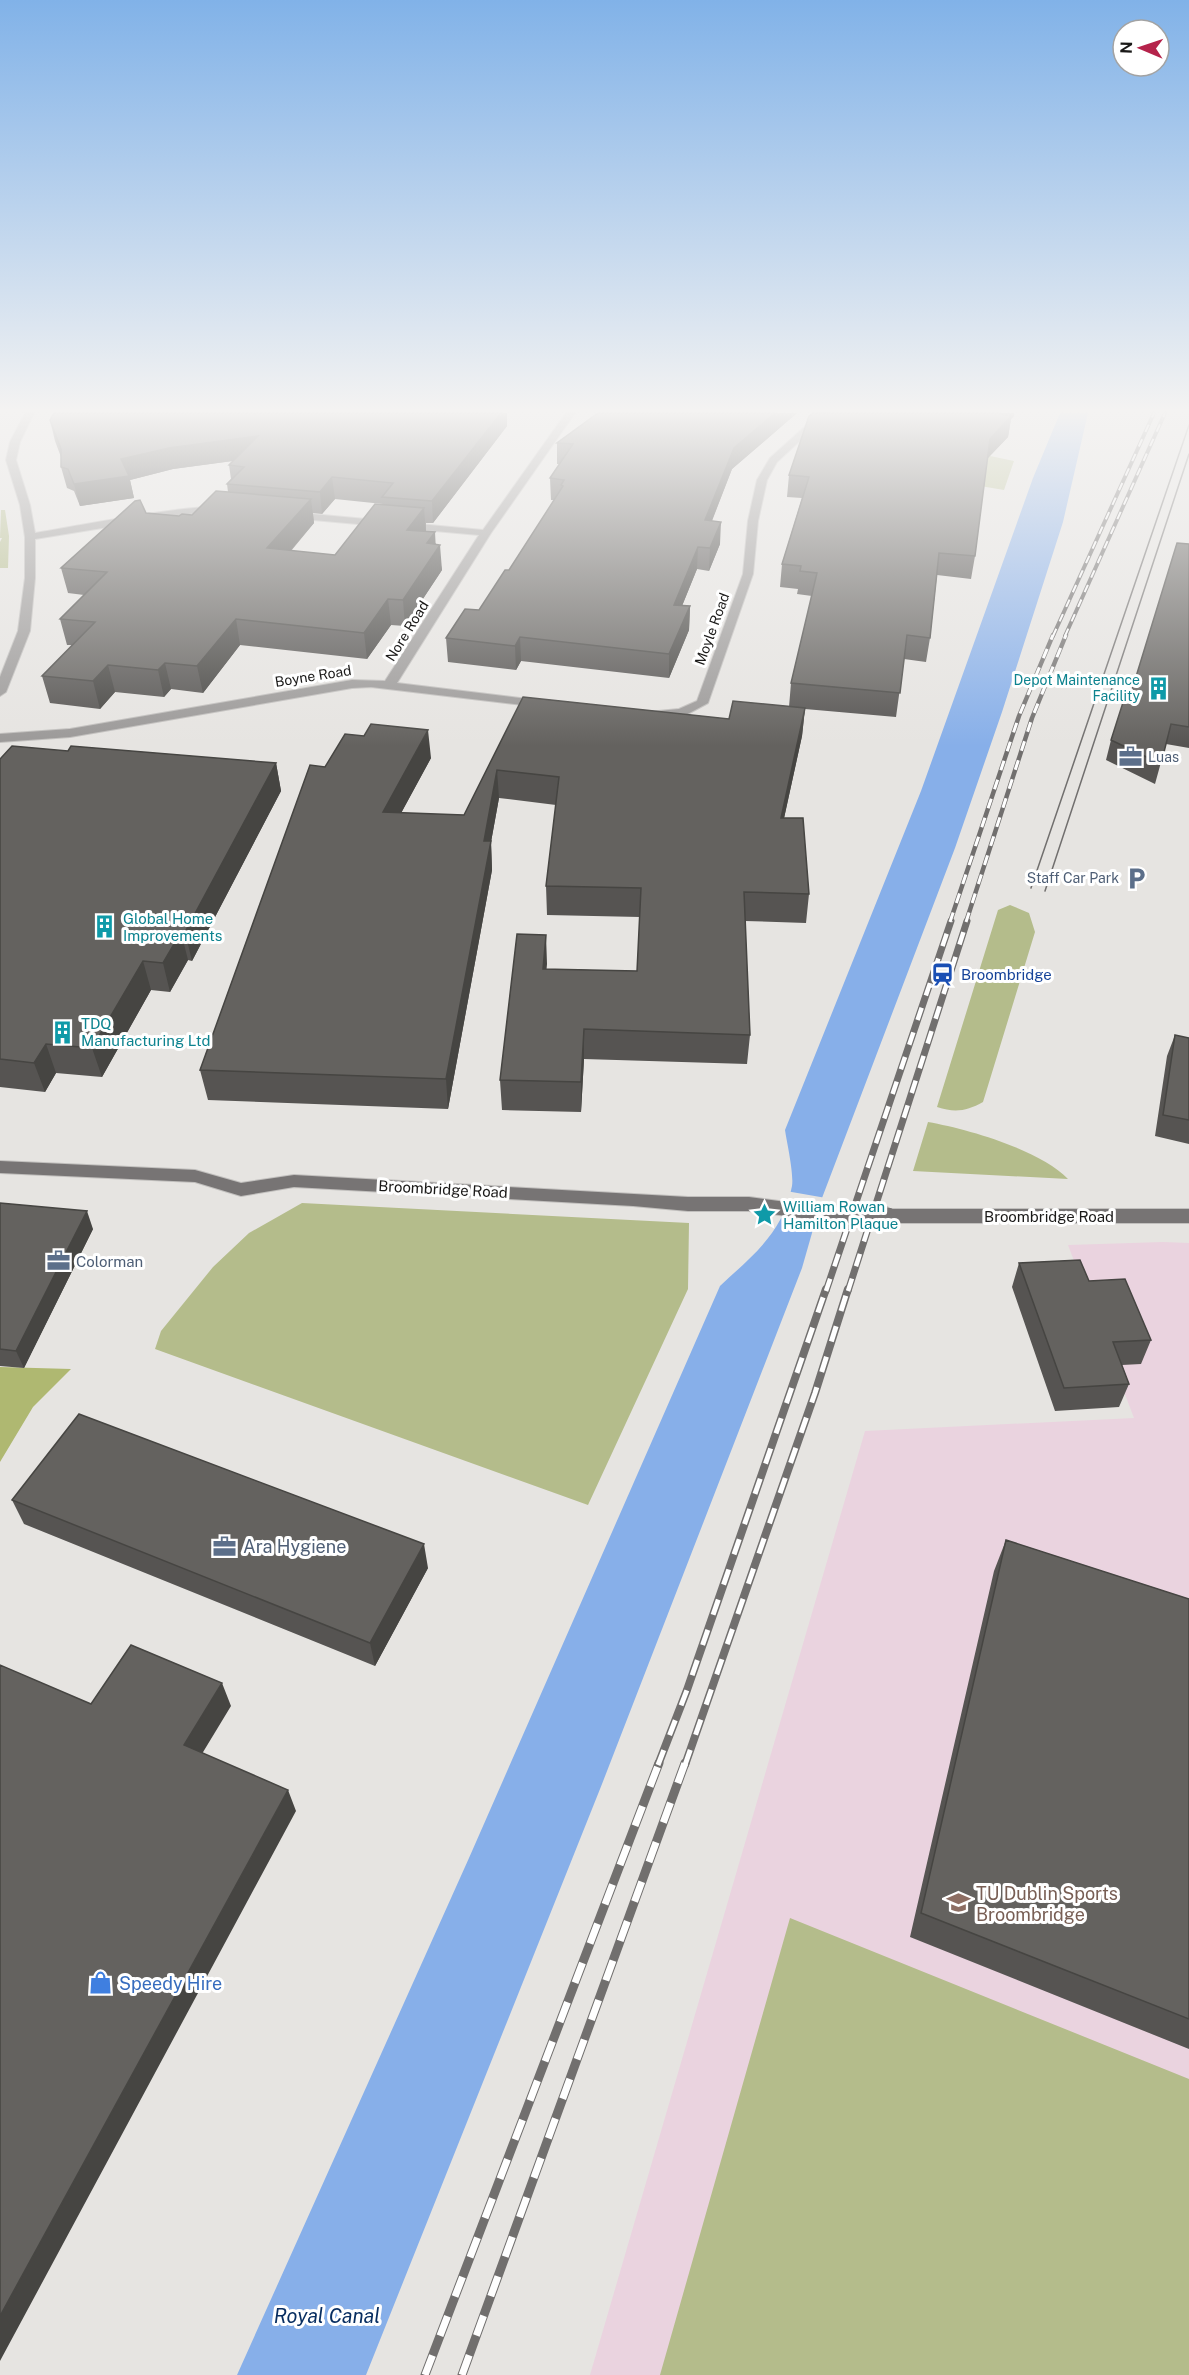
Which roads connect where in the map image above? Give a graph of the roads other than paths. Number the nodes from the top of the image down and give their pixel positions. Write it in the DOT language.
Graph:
graph roads {
  1 [pos="28,524"];
  2 [pos="110,524"];
  3 [pos="381,524"];
  4 [pos="493,524"];
  5 [pos="753,524"];
  6 [pos="486,534"];
  7 [pos="30,537"];
  8 [pos="389,685"];
  9 [pos="0,692"];
  10 [pos="557,706"];
  11 [pos="641,715"];
  12 [pos="0,738"];
  13 [pos="0,1167"];
  14 [pos="1189,1216"];
  1 -- 7 [label="street"];
  2 -- 7 [label="street"];
  3 -- 6 [label="street"];
  4 -- 6 [label="street, Nore Road"];
  5 -- 11 [label="street, Moyle Road"];
  6 -- 8 [label="street, Nore Road"];
  7 -- 9 [label="street"];
  8 -- 10 [label="street, Boyne Road"];
  8 -- 12 [label="street, Boyne Road"];
  13 -- 14 [label="street, Broombridge Road, bridge"];
}
